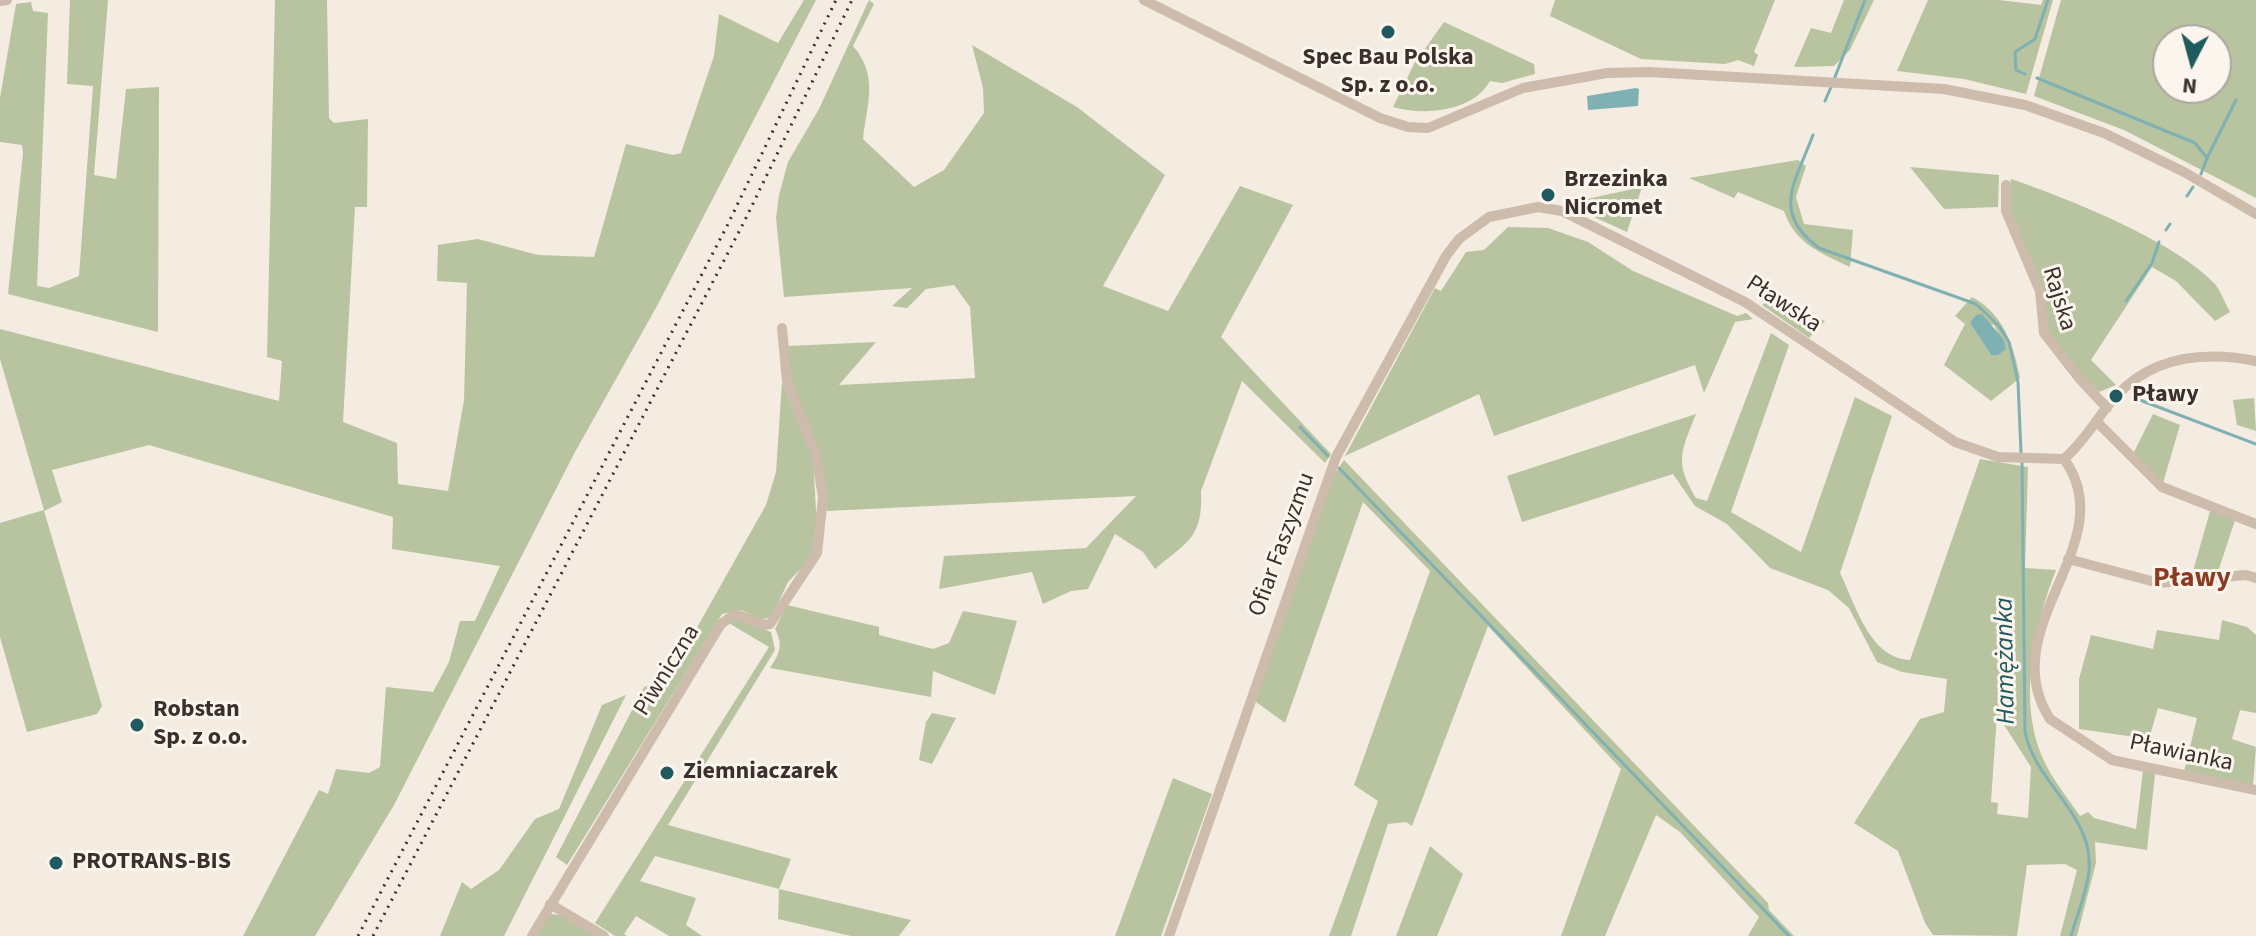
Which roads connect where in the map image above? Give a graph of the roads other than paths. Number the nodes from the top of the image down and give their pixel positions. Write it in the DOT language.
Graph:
graph roads {
  1 [pos="7,0"];
  2 [pos="1144,0"];
  3 [pos="0,1"];
  4 [pos="2006,185"];
  5 [pos="1506,211"];
  6 [pos="2256,214"];
  7 [pos="782,328"];
  8 [pos="2256,361"];
  9 [pos="2107,408"];
  10 [pos="2098,423"];
  11 [pos="2064,459"];
  12 [pos="2256,524"];
  13 [pos="2068,559"];
  14 [pos="2256,578"];
  15 [pos="2256,790"];
  16 [pos="550,904"];
  17 [pos="532,936"];
  18 [pos="604,936"];
  19 [pos="1169,936"];
  1 -- 3 [label="street"];
  2 -- 6 [label="street"];
  4 -- 9 [label="street, Rajska"];
  5 -- 11 [label="street, Pławska"];
  5 -- 19 [label="street, Ofiar Faszyzmu"];
  7 -- 16 [label="street, Piwniczna"];
  8 -- 9 [label="street"];
  9 -- 10 [label="street"];
  10 -- 11 [label="street"];
  10 -- 12 [label="street"];
  11 -- 13 [label="street, Pławianka"];
  13 -- 14 [label="street"];
  13 -- 15 [label="street, Pławianka"];
  16 -- 17 [label="street, Piwniczna"];
  16 -- 18 [label="street"];
}
